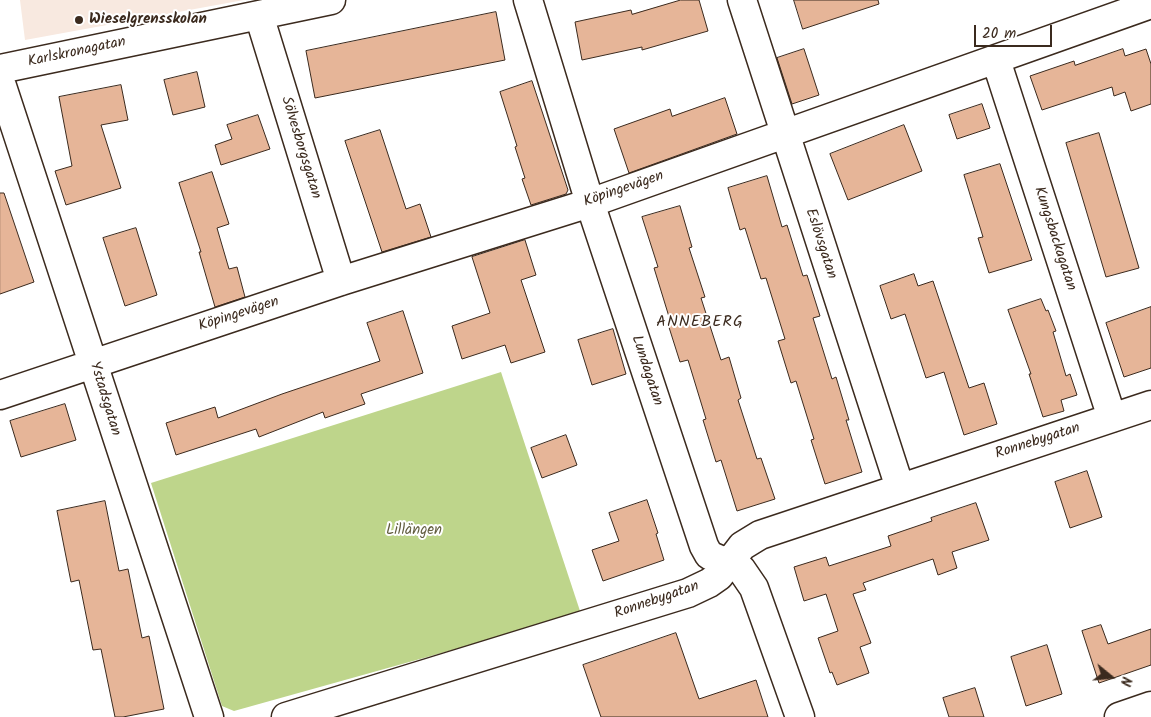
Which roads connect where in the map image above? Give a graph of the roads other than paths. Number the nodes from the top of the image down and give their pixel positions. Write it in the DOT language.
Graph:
graph roads {
  1 [pos="331,0"];
  2 [pos="528,0"];
  3 [pos="742,0"];
  4 [pos="1151,4"];
  5 [pos="259,15"];
  6 [pos="996,60"];
  7 [pos="0,69"];
  8 [pos="0,80"];
  9 [pos="784,135"];
  10 [pos="590,203"];
  11 [pos="341,281"];
  12 [pos="94,364"];
  13 [pos="0,395"];
  14 [pos="1151,405"];
  15 [pos="1112,418"];
  16 [pos="900,488"];
  17 [pos="730,563"];
  18 [pos="1151,706"];
  19 [pos="209,717"];
  20 [pos="286,717"];
  21 [pos="800,717"];
  22 [pos="1119,717"];
  1 -- 5 [label="street, Karlskronagatan"];
  2 -- 10 [label="street, Lundagatan"];
  3 -- 9 [label="street, Eslövsgatan"];
  4 -- 6 [label="street, Köpingevägen"];
  5 -- 7 [label="street, Karlskronagatan"];
  5 -- 11 [label="street, Sölvesborgsgatan"];
  6 -- 9 [label="street, Köpingevägen"];
  6 -- 15 [label="street, Kungsbackagatan"];
  8 -- 12 [label="street, Ystadsgatan"];
  9 -- 10 [label="street, Köpingevägen"];
  9 -- 16 [label="street, Eslövsgatan"];
  10 -- 11 [label="street, Köpingevägen"];
  10 -- 17 [label="street, Lundagatan"];
  11 -- 12 [label="street, Köpingevägen"];
  12 -- 13 [label="street, Köpingevägen"];
  12 -- 19 [label="street, Ystadsgatan"];
  14 -- 15 [label="street, Ronnebygatan"];
  15 -- 16 [label="street, Ronnebygatan"];
  16 -- 17 [label="street, Ronnebygatan"];
  17 -- 20 [label="street, Ronnebygatan"];
  17 -- 21 [label="street, Lundagatan"];
  18 -- 22 [label="street"];
}
